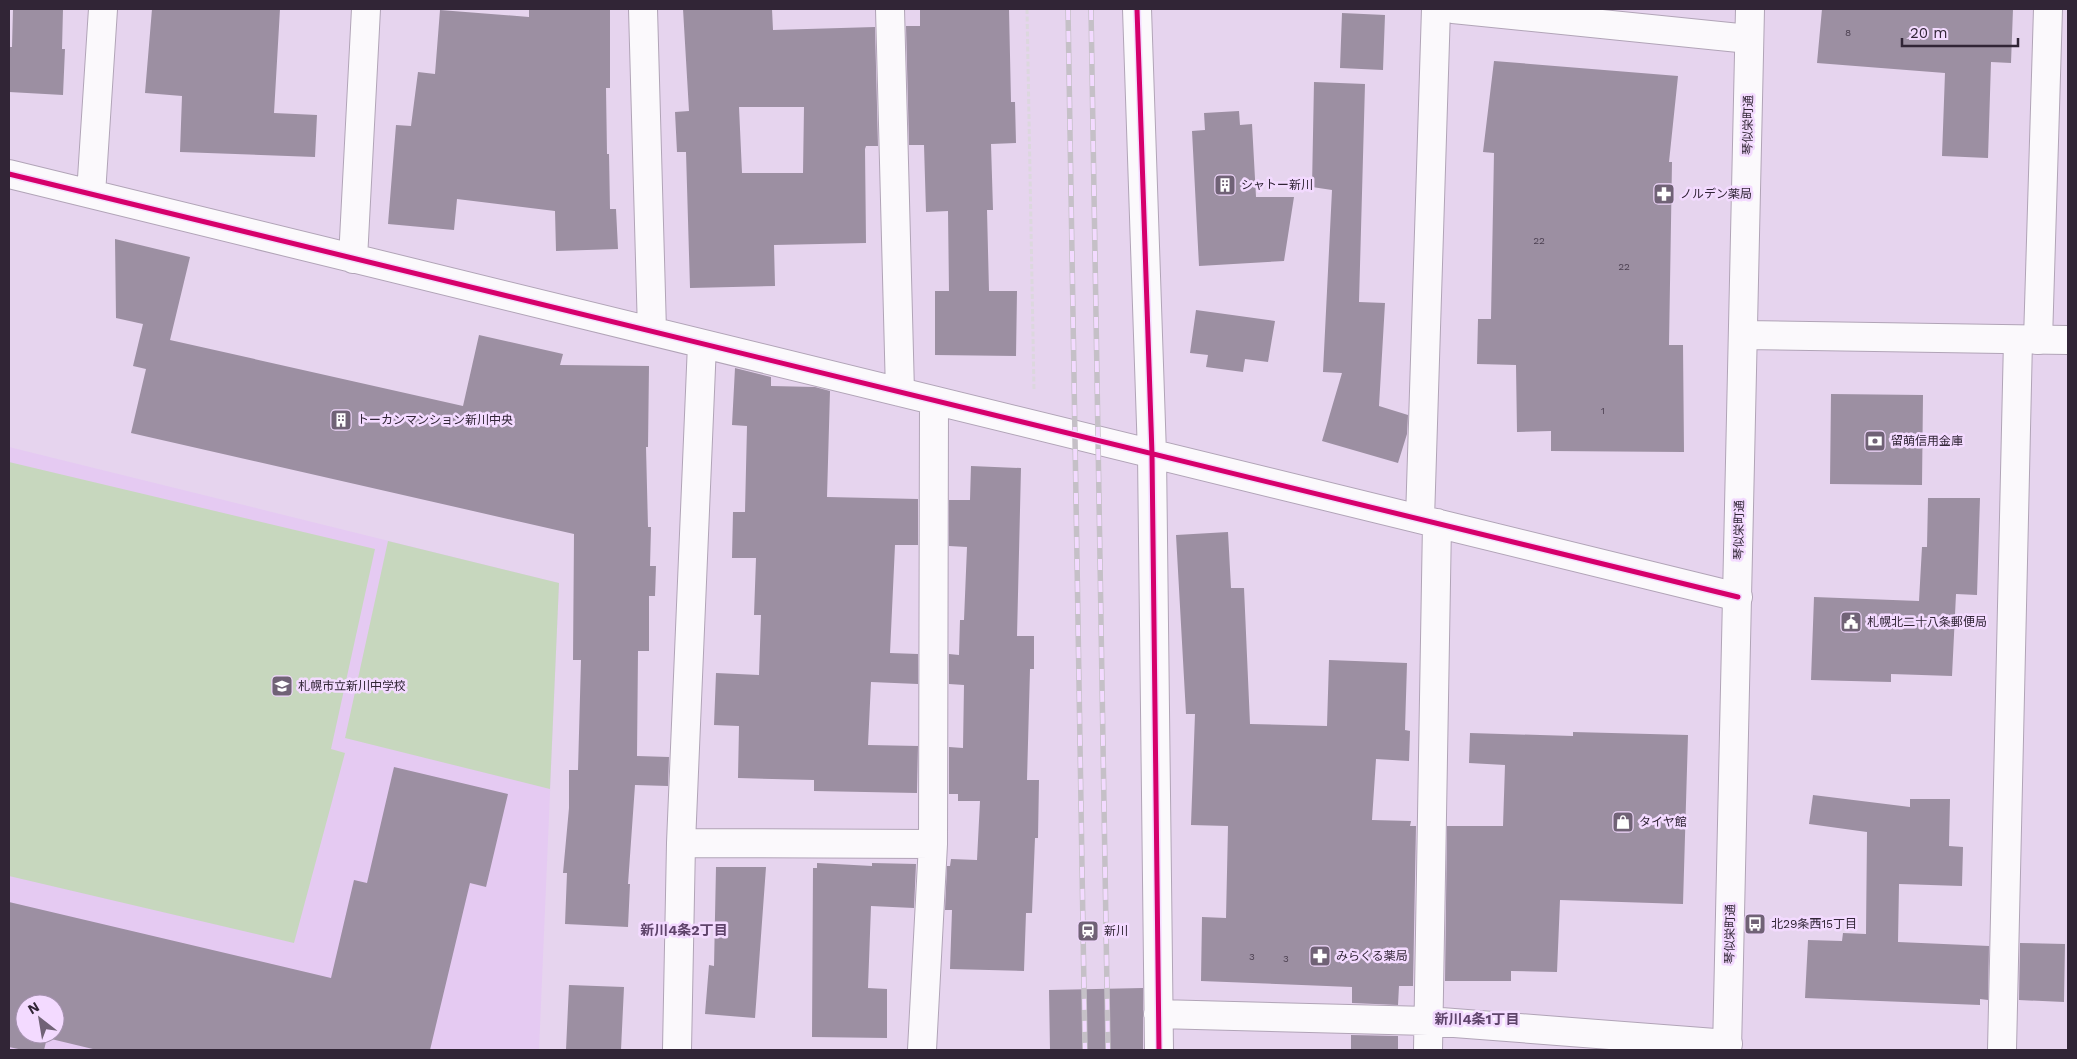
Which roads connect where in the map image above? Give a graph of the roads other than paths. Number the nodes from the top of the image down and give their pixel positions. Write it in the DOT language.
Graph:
graph roads {
  1 [pos="103,9"];
  2 [pos="366,9"];
  3 [pos="643,9"];
  4 [pos="890,9"];
  5 [pos="1137,9"];
  6 [pos="1436,9"];
  7 [pos="1453,9"];
  8 [pos="1750,9"];
  9 [pos="2048,9"];
  10 [pos="1750,39"];
  11 [pos="9,174"];
  12 [pos="91,194"];
  13 [pos="353,259"];
  14 [pos="652,331"];
  15 [pos="1744,334"];
  16 [pos="2028,340"];
  17 [pos="2068,340"];
  18 [pos="702,344"];
  19 [pos="900,392"];
  20 [pos="934,400"];
  21 [pos="1152,454"];
  22 [pos="1429,521"];
  23 [pos="1738,597"];
  24 [pos="682,843"];
  25 [pos="933,844"];
  26 [pos="1158,1014"];
  27 [pos="1428,1021"];
  28 [pos="1727,1047"];
  29 [pos="677,1050"];
  30 [pos="922,1050"];
  31 [pos="1159,1050"];
  32 [pos="1428,1050"];
  33 [pos="2002,1050"];
  1 -- 12 [label="street"];
  2 -- 13 [label="street"];
  3 -- 14 [label="street"];
  4 -- 19 [label="street"];
  5 -- 21 [label="street"];
  6 -- 22 [label="street"];
  7 -- 10 [label="street"];
  8 -- 10 [label="street, 琴似栄町通"];
  9 -- 16 [label="street"];
  10 -- 15 [label="street, 琴似栄町通"];
  11 -- 12 [label="street"];
  12 -- 13 [label="street"];
  13 -- 14 [label="street"];
  14 -- 18 [label="street"];
  15 -- 16 [label="street"];
  15 -- 23 [label="street, 琴似栄町通"];
  16 -- 17 [label="street"];
  16 -- 33 [label="street"];
  18 -- 19 [label="street"];
  18 -- 24 [label="street"];
  19 -- 20 [label="street"];
  20 -- 21 [label="street"];
  20 -- 25 [label="street"];
  21 -- 22 [label="street"];
  21 -- 26 [label="street"];
  22 -- 23 [label="street"];
  22 -- 27 [label="street"];
  23 -- 28 [label="street, 琴似栄町通"];
  24 -- 25 [label="street"];
  24 -- 29 [label="street"];
  25 -- 30 [label="street"];
  26 -- 27 [label="street"];
  26 -- 31 [label="street"];
  27 -- 28 [label="street"];
  27 -- 32 [label="street"];
}
